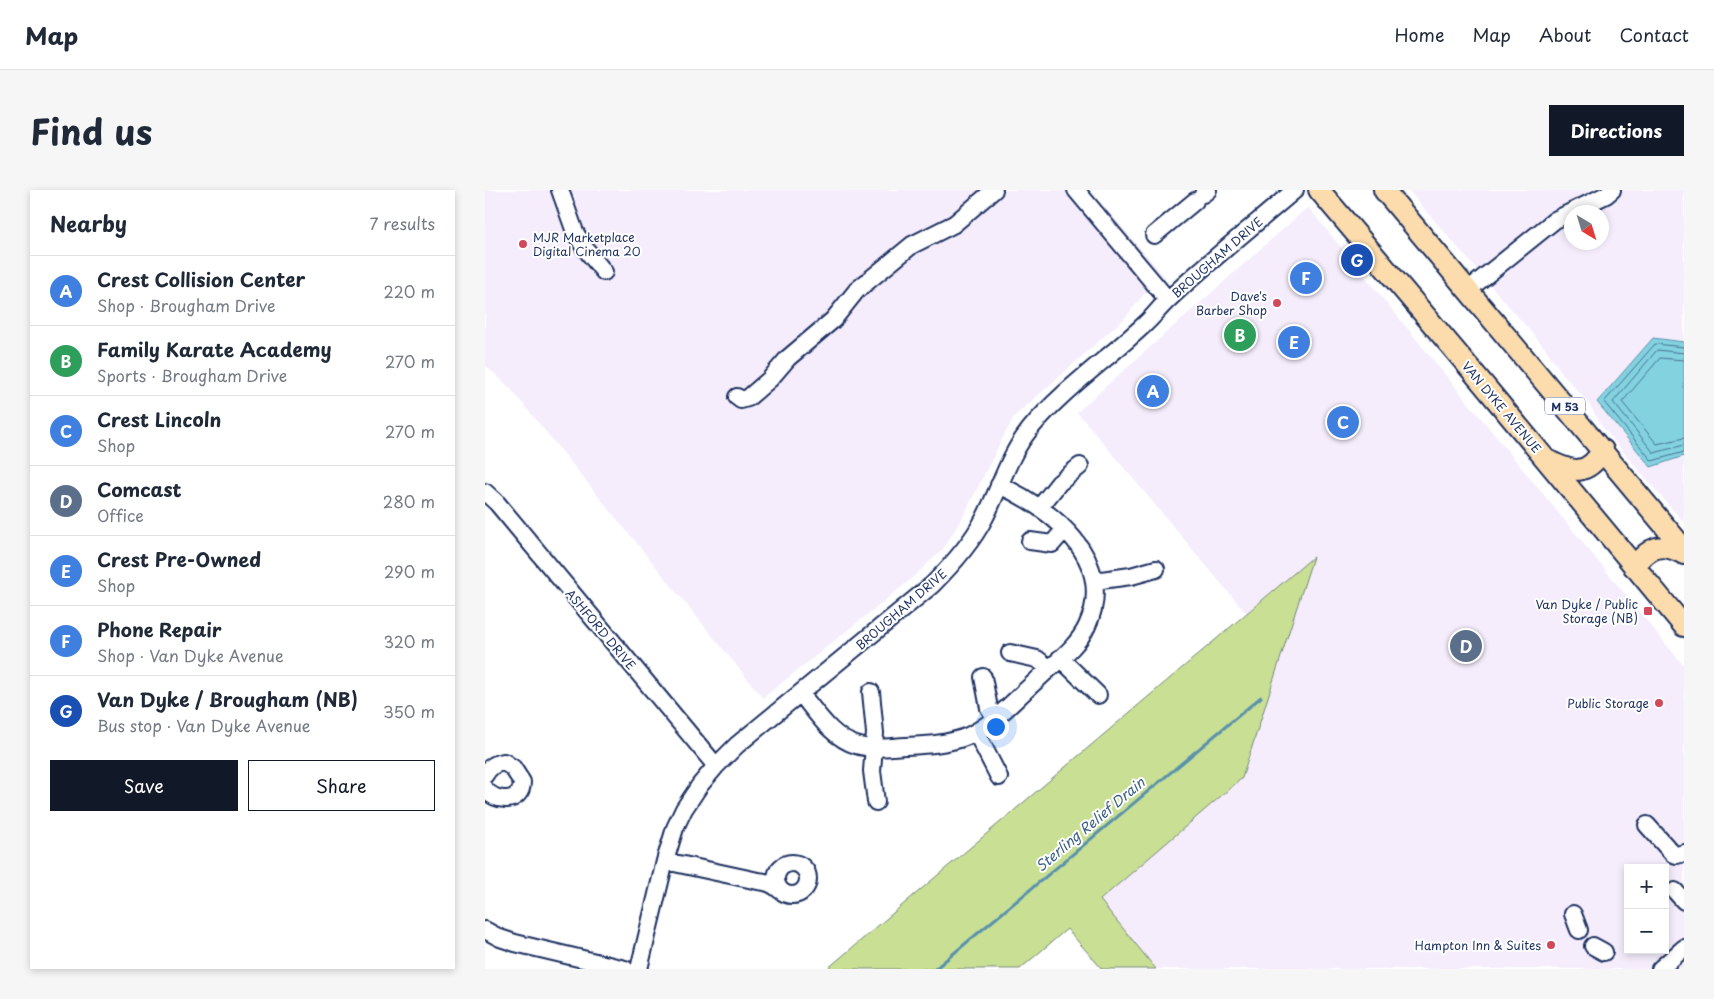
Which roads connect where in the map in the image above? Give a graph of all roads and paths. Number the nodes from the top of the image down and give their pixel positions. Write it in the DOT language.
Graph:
graph roads {
  1 [pos="560,190"];
  2 [pos="994,190"];
  3 [pos="1076,190"];
  4 [pos="1295,190"];
  5 [pos="1319,190"];
  6 [pos="1384,190"];
  7 [pos="1611,190"];
  8 [pos="1202,195"];
  9 [pos="1154,235"];
  10 [pos="604,272"];
  11 [pos="1468,290"];
  12 [pos="1168,300"];
  13 [pos="737,397"];
  14 [pos="1603,450"];
  15 [pos="1547,460"];
  16 [pos="1079,466"];
  17 [pos="999,485"];
  18 [pos="485,492"];
  19 [pos="1040,507"];
  20 [pos="1065,529"];
  21 [pos="1030,541"];
  22 [pos="1684,549"];
  23 [pos="1684,554"];
  24 [pos="1634,567"];
  25 [pos="1156,569"];
  26 [pos="1094,582"];
  27 [pos="1684,626"];
  28 [pos="1010,653"];
  29 [pos="1055,663"];
  30 [pos="983,676"];
  31 [pos="871,692"];
  32 [pos="801,694"];
  33 [pos="1098,695"];
  34 [pos="995,718"];
  35 [pos="976,732"];
  36 [pos="873,748"];
  37 [pos="716,766"];
  38 [pos="485,775"];
  39 [pos="999,777"];
  40 [pos="486,792"];
  41 [pos="876,802"];
  42 [pos="1647,825"];
  43 [pos="1684,853"];
  44 [pos="665,861"];
  45 [pos="779,870"];
  46 [pos="765,882"];
  47 [pos="781,891"];
  48 [pos="485,930"];
  49 [pos="1684,948"];
  50 [pos="625,969"];
  51 [pos="639,969"];
  52 [pos="1660,969"];
  1 -- 10 [label="street"];
  2 -- 13 [label="street"];
  3 -- 12 [label="street"];
  4 -- 12 [label="street, BROUGHAM DRIVE"];
  5 -- 15 [label="main road, VAN DYKE AVENUE"];
  6 -- 11 [label="main road, M 53"];
  7 -- 11 [label="street"];
  8 -- 9 [label="street"];
  11 -- 14 [label="main road, M 53"];
  12 -- 17 [label="street, BROUGHAM DRIVE"];
  14 -- 15 [label="main road"];
  14 -- 22 [label="main road, M 53"];
  15 -- 24 [label="main road, VAN DYKE AVENUE"];
  16 -- 19 [label="street"];
  17 -- 19 [label="street"];
  17 -- 32 [label="street, BROUGHAM DRIVE"];
  18 -- 37 [label="street, ASHFORD DRIVE"];
  19 -- 20 [label="street"];
  20 -- 21 [label="street"];
  20 -- 26 [label="street"];
  23 -- 24 [label="main road"];
  24 -- 27 [label="main road, VAN DYKE AVENUE"];
  25 -- 26 [label="street"];
  26 -- 29 [label="street"];
  28 -- 29 [label="street"];
  29 -- 33 [label="street"];
  29 -- 34 [label="street"];
  30 -- 34 [label="street"];
  31 -- 36 [label="street"];
  32 -- 36 [label="street"];
  32 -- 37 [label="street, BROUGHAM DRIVE"];
  34 -- 35 [label="street"];
  35 -- 36 [label="street"];
  35 -- 39 [label="street"];
  36 -- 41 [label="street"];
  37 -- 44 [label="street, BROUGHAM DRIVE"];
  38 -- 40 [label="street"];
  42 -- 43 [label="street"];
  44 -- 46 [label="street"];
  44 -- 51 [label="street, BROUGHAM DRIVE"];
  45 -- 46 [label="street"];
  45 -- 47 [label="street"];
  45 -- 47 [label="street"];
  46 -- 47 [label="street"];
  48 -- 50 [label="street"];
  49 -- 52 [label="street"];
}
